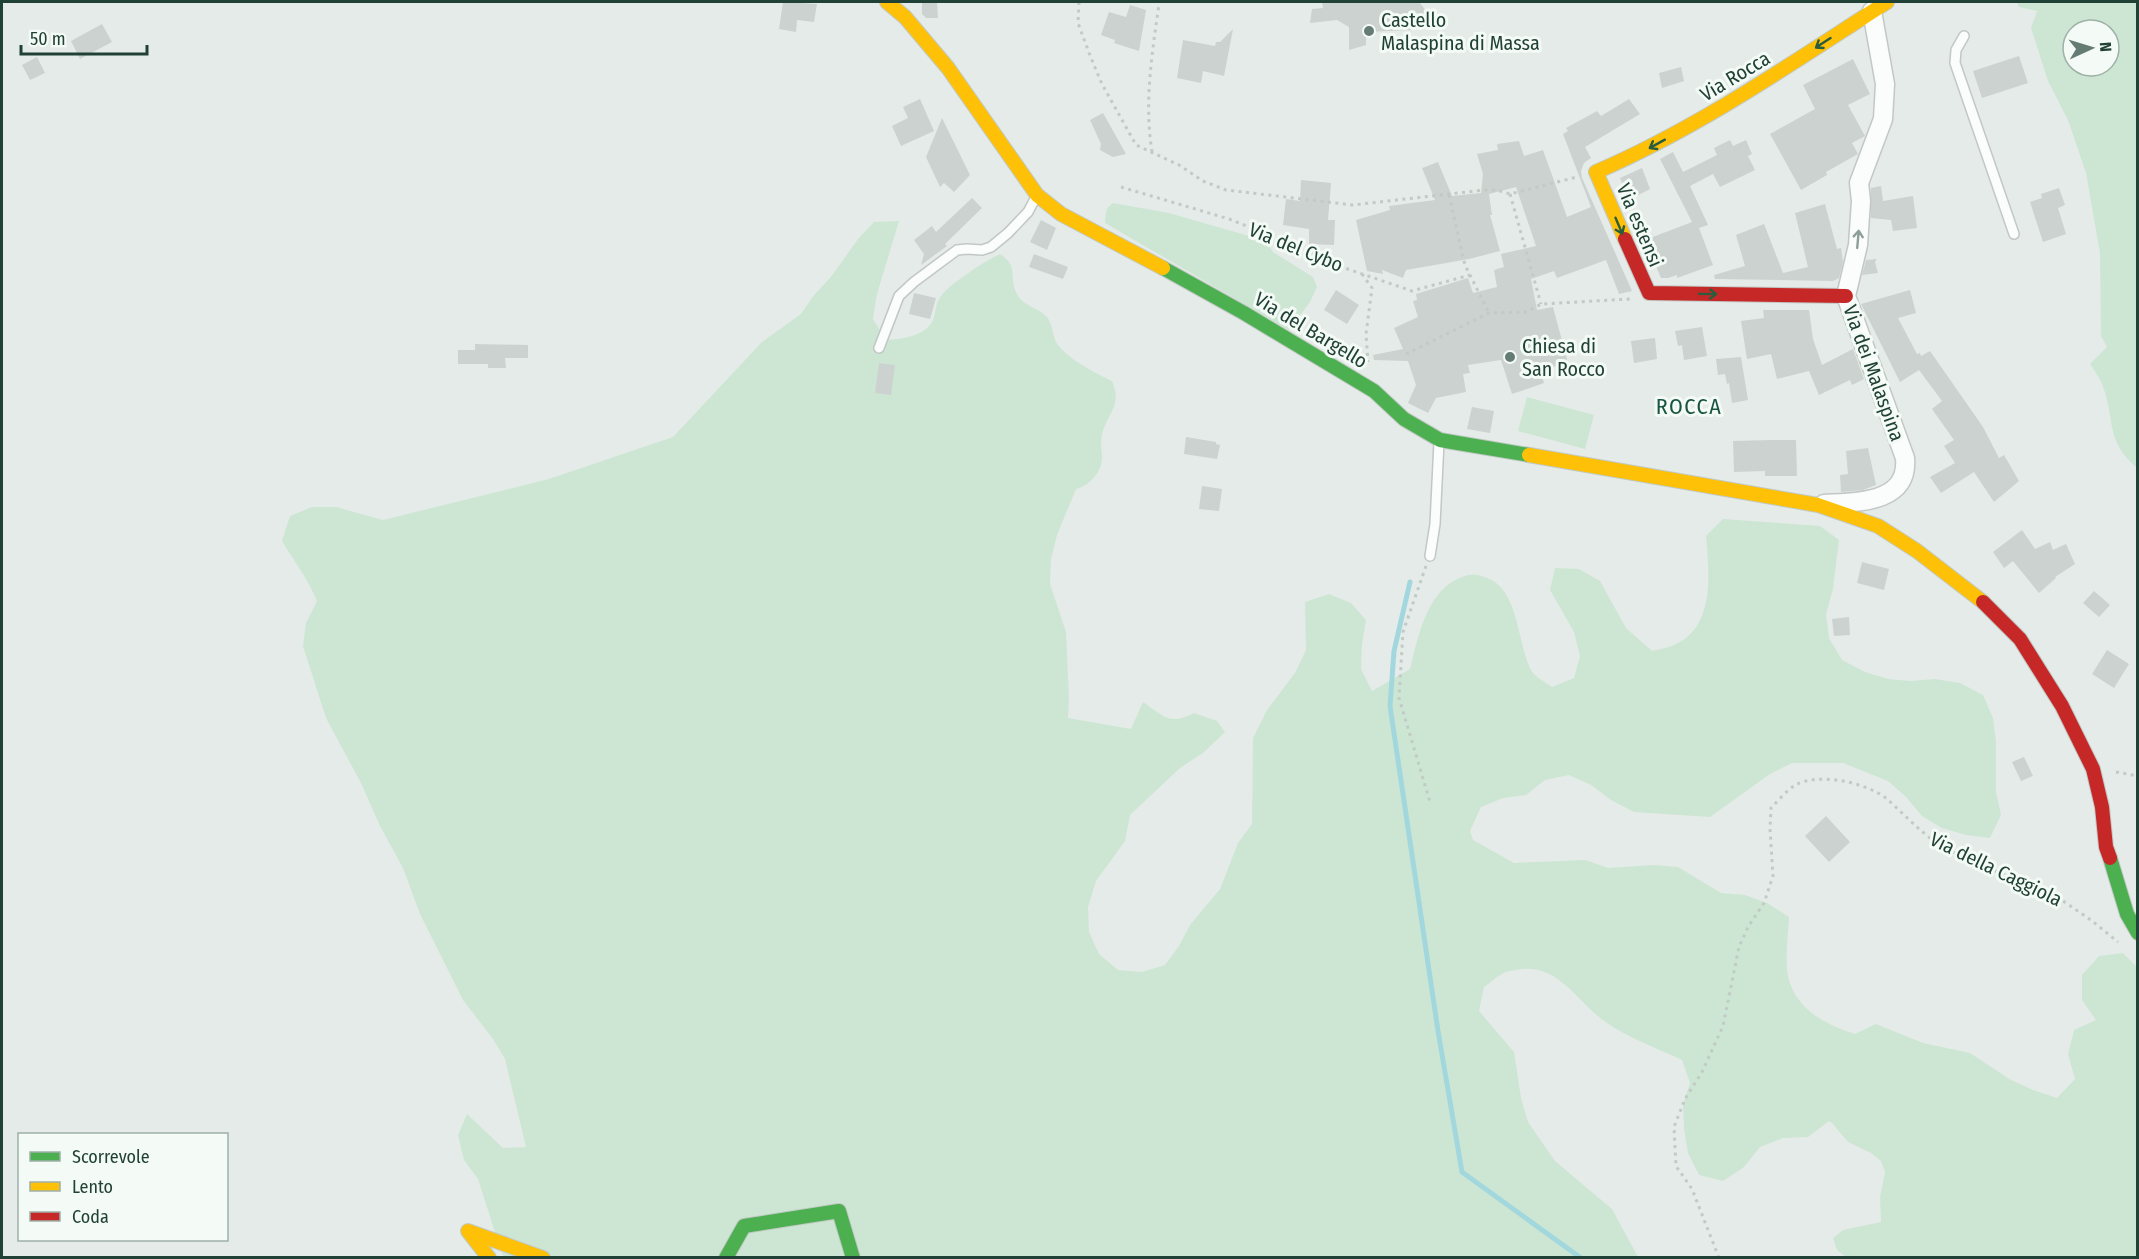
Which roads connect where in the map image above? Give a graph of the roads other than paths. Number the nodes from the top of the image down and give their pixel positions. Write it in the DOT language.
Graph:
graph roads {
  1 [pos="887,2"];
  2 [pos="1880,6"];
  3 [pos="1964,36"];
  4 [pos="1596,172"];
  5 [pos="1037,195"];
  6 [pos="2014,234"];
  7 [pos="1649,293"];
  8 [pos="1846,296"];
  9 [pos="879,348"];
  10 [pos="1440,440"];
  11 [pos="1818,505"];
  12 [pos="1430,556"];
  13 [pos="2138,933"];
  14 [pos="489,1257"];
  15 [pos="543,1257"];
  16 [pos="726,1257"];
  17 [pos="853,1257"];
  1 -- 5 [label="street, Via del Bargello"];
  2 -- 4 [label="street, Via Rocca, one-way"];
  8 -- 2 [label="street, one-way"];
  3 -- 6 [label="lane"];
  4 -- 7 [label="street, Via estensi, one-way"];
  5 -- 9 [label="lane"];
  5 -- 10 [label="street, Via del Bargello"];
  7 -- 8 [label="street, Via dei Malaspina, one-way"];
  8 -- 11 [label="street, Via dei Malaspina"];
  10 -- 11 [label="street, Via del Bargello"];
  10 -- 12 [label="lane"];
  11 -- 13 [label="street, Via del Bargello"];
  14 -- 15 [label="street"];
  16 -- 17 [label="street"];
}
